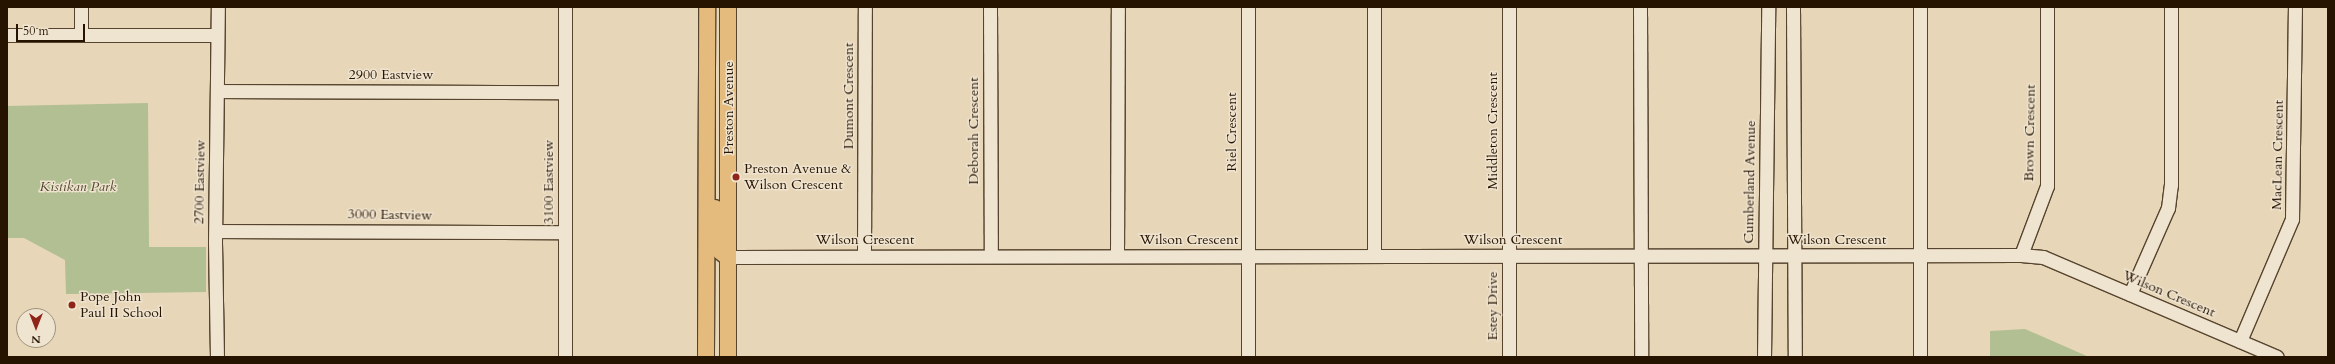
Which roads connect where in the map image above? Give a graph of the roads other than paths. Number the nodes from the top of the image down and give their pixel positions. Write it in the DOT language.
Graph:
graph roads {
  1 [pos="81,7"];
  2 [pos="218,7"];
  3 [pos="565,7"];
  4 [pos="707,7"];
  5 [pos="728,7"];
  6 [pos="865,7"];
  7 [pos="990,7"];
  8 [pos="1118,7"];
  9 [pos="1248,7"];
  10 [pos="1374,7"];
  11 [pos="1509,7"];
  12 [pos="1640,7"];
  13 [pos="1768,7"];
  14 [pos="1793,7"];
  15 [pos="1920,7"];
  16 [pos="2047,7"];
  17 [pos="2171,7"];
  18 [pos="2295,7"];
  19 [pos="81,34"];
  20 [pos="7,35"];
  21 [pos="217,35"];
  22 [pos="217,91"];
  23 [pos="565,92"];
  24 [pos="708,188"];
  25 [pos="216,231"];
  26 [pos="565,232"];
  27 [pos="1641,255"];
  28 [pos="1920,255"];
  29 [pos="2022,255"];
  30 [pos="864,256"];
  31 [pos="991,256"];
  32 [pos="1118,256"];
  33 [pos="1248,256"];
  34 [pos="1374,256"];
  35 [pos="1510,256"];
  36 [pos="1765,256"];
  37 [pos="1795,256"];
  38 [pos="729,257"];
  39 [pos="705,274"];
  40 [pos="2130,294"];
  41 [pos="2240,341"];
  42 [pos="217,357"];
  43 [pos="566,357"];
  44 [pos="706,357"];
  45 [pos="728,357"];
  46 [pos="1248,357"];
  47 [pos="1509,357"];
  48 [pos="1641,357"];
  49 [pos="1764,357"];
  50 [pos="1795,357"];
  51 [pos="1920,357"];
  52 [pos="2277,357"];
  1 -- 19 [label="street"];
  2 -- 21 [label="street, 2700 Eastview"];
  3 -- 23 [label="street, 3100 Eastview"];
  4 -- 24 [label="main road, Preston Avenue"];
  5 -- 38 [label="main road, Preston Avenue"];
  6 -- 30 [label="street, Dumont Crescent"];
  7 -- 31 [label="street, Deborah Crescent"];
  8 -- 32 [label="street"];
  9 -- 33 [label="street, Riel Crescent"];
  10 -- 34 [label="street"];
  11 -- 35 [label="street, Middleton Crescent"];
  12 -- 27 [label="street"];
  13 -- 36 [label="street, Cumberland Avenue"];
  14 -- 37 [label="street"];
  15 -- 28 [label="street"];
  16 -- 29 [label="street, Brown Crescent"];
  17 -- 40 [label="street"];
  18 -- 41 [label="street, MacLean Crescent"];
  19 -- 20 [label="street"];
  19 -- 21 [label="street"];
  21 -- 22 [label="street, 2700 Eastview"];
  22 -- 23 [label="street, 2900 Eastview"];
  22 -- 25 [label="street, 2700 Eastview"];
  23 -- 26 [label="street, 3100 Eastview"];
  24 -- 38 [label="main road, Preston Avenue"];
  24 -- 39 [label="main road, Preston Avenue"];
  25 -- 26 [label="street, 3000 Eastview"];
  25 -- 42 [label="street, 2700 Eastview"];
  26 -- 43 [label="street, 3100 Eastview"];
  27 -- 35 [label="street, Wilson Crescent"];
  27 -- 36 [label="street, Wilson Crescent"];
  27 -- 48 [label="street"];
  28 -- 29 [label="street, Wilson Crescent"];
  28 -- 37 [label="street, Wilson Crescent"];
  28 -- 51 [label="street"];
  29 -- 40 [label="street, Wilson Crescent"];
  30 -- 31 [label="street, Wilson Crescent"];
  30 -- 38 [label="street, Wilson Crescent"];
  31 -- 32 [label="street, Wilson Crescent"];
  32 -- 33 [label="street, Wilson Crescent"];
  33 -- 34 [label="street, Wilson Crescent"];
  33 -- 46 [label="street, Riel Crescent"];
  34 -- 35 [label="street, Wilson Crescent"];
  35 -- 47 [label="street, Estey Drive"];
  36 -- 37 [label="street, Wilson Crescent"];
  36 -- 49 [label="street, Cumberland Avenue"];
  37 -- 50 [label="street"];
  38 -- 39 [label="main road"];
  38 -- 45 [label="main road, Preston Avenue"];
  39 -- 44 [label="main road, Preston Avenue"];
  40 -- 41 [label="street, Wilson Crescent"];
  41 -- 52 [label="street, Wilson Crescent"];
}
